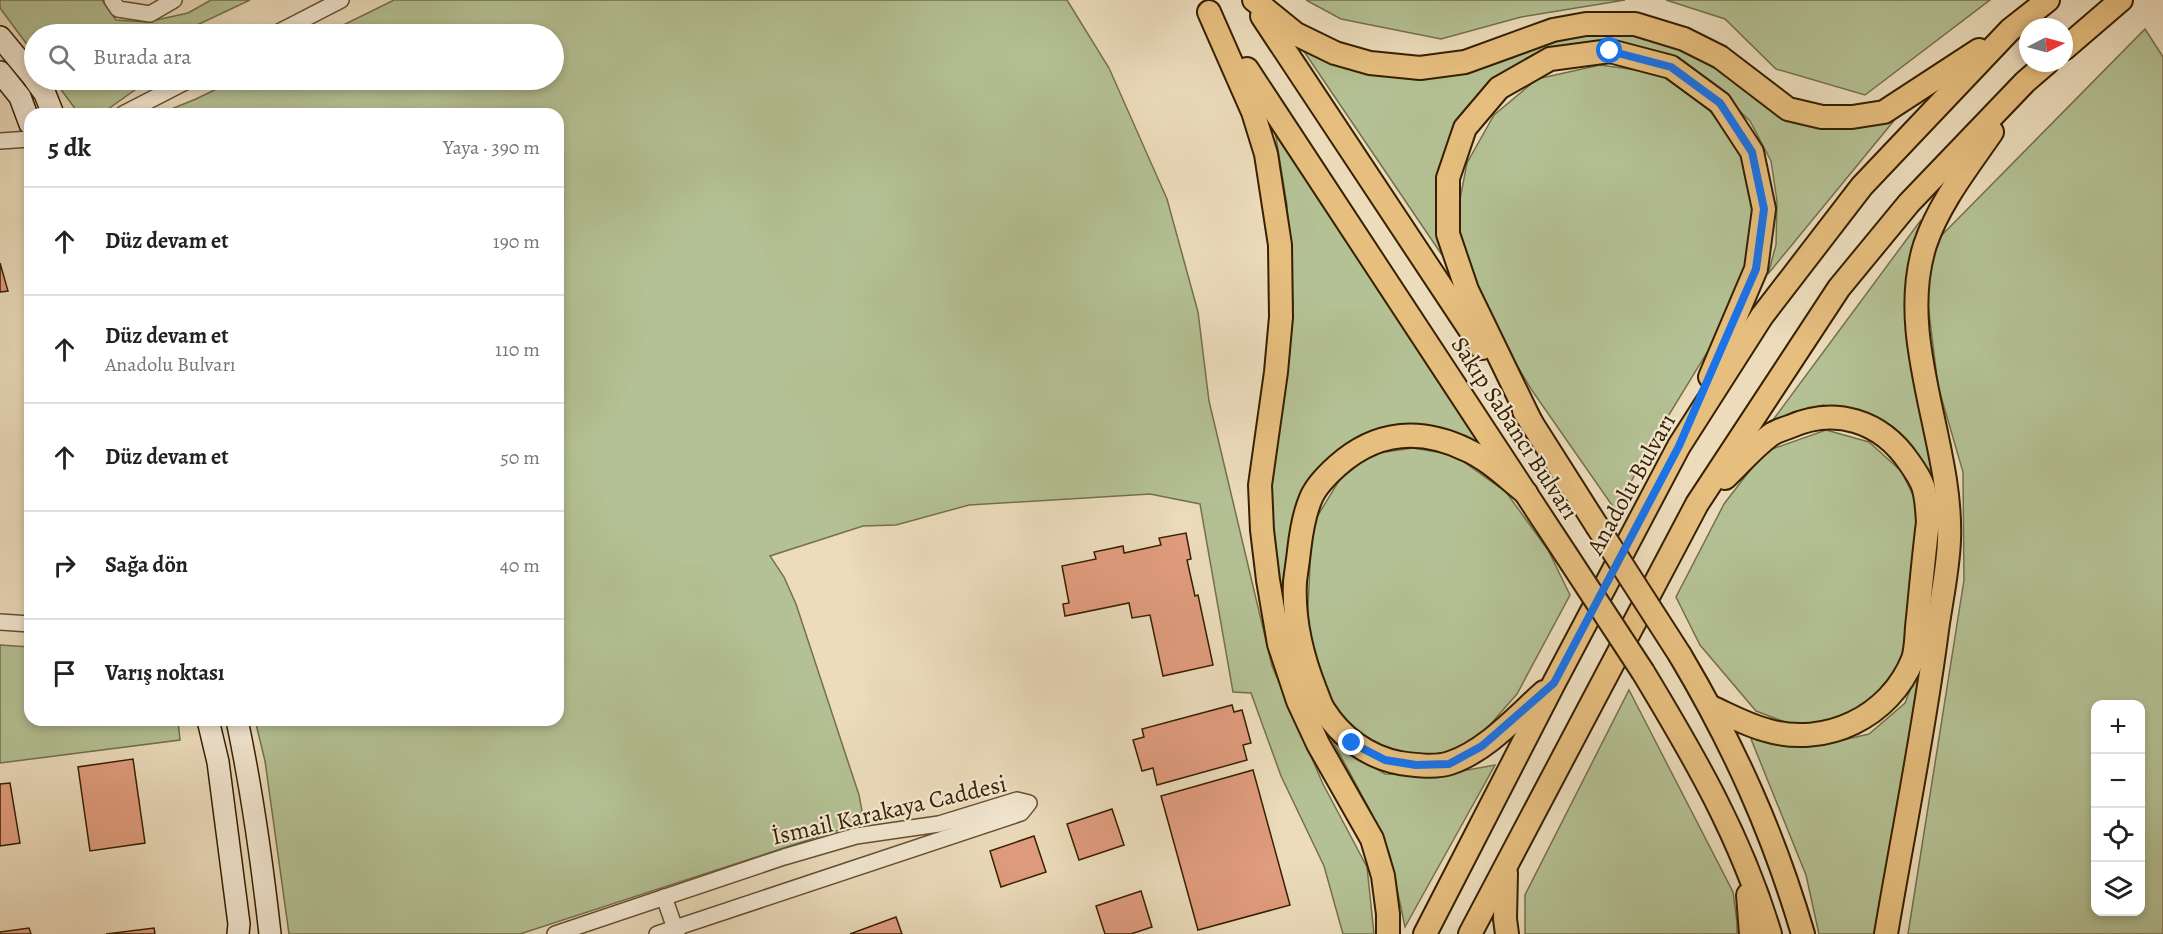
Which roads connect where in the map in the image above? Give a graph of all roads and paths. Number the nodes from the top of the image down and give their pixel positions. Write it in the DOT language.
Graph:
graph roads {
  1 [pos="112,0"];
  2 [pos="174,0"];
  3 [pos="341,0"];
  4 [pos="1252,0"];
  5 [pos="2048,0"];
  6 [pos="2121,0"];
  7 [pos="1206,6"];
  8 [pos="294,24"];
  9 [pos="2010,30"];
  10 [pos="0,36"];
  11 [pos="2073,41"];
  12 [pos="24,65"];
  13 [pos="0,72"];
  14 [pos="2037,72"];
  15 [pos="2025,82"];
  16 [pos="42,90"];
  17 [pos="170,90"];
  18 [pos="24,108"];
  19 [pos="51,108"];
  20 [pos="135,108"];
  21 [pos="24,139"];
  22 [pos="0,141"];
  23 [pos="1532,424"];
  24 [pos="1679,446"];
  25 [pos="1526,493"];
  26 [pos="1697,504"];
  27 [pos="0,622"];
  28 [pos="24,624"];
  29 [pos="1554,683"];
  30 [pos="1711,707"];
  31 [pos="209,726"];
  32 [pos="238,726"];
  33 [pos="1740,850"];
  34 [pos="1506,867"];
  35 [pos="664,897"];
  36 [pos="239,931"];
  37 [pos="676,931"];
  38 [pos="270,934"];
  39 [pos="555,934"];
  40 [pos="657,934"];
  41 [pos="1388,934"];
  42 [pos="1425,934"];
  43 [pos="1470,934"];
  44 [pos="1507,934"];
  45 [pos="1751,934"];
  46 [pos="1770,934"];
  47 [pos="1803,934"];
  48 [pos="1886,934"];
  1 -- 2 [label="street"];
  3 -- 8 [label="street"];
  4 -- 9 [label="main road"];
  4 -- 23 [label="main road, Sakıp Sabancı Bulvarı"];
  5 -- 9 [label="main road, Anadolu Bulvarı"];
  6 -- 11 [label="main road"];
  7 -- 25 [label="main road, Sakıp Sabancı Bulvarı"];
  7 -- 41 [label="main road"];
  9 -- 24 [label="main road, Anadolu Bulvarı"];
  10 -- 12 [label="street"];
  13 -- 18 [label="street"];
  14 -- 15 [label="main road"];
  15 -- 26 [label="main road"];
  15 -- 48 [label="main road"];
  16 -- 19 [label="street"];
  17 -- 20 [label="street"];
  21 -- 22 [label="street"];
  23 -- 24 [label="main road"];
  23 -- 30 [label="main road, Sakıp Sabancı Bulvarı, bridge"];
  24 -- 29 [label="main road, Anadolu Bulvarı"];
  25 -- 29 [label="main road"];
  25 -- 33 [label="main road, Sakıp Sabancı Bulvarı, bridge"];
  26 -- 30 [label="main road"];
  26 -- 34 [label="main road"];
  27 -- 28 [label="street"];
  29 -- 42 [label="main road, Anadolu Bulvarı"];
  30 -- 47 [label="main road, Sakıp Sabancı Bulvarı"];
  31 -- 36 [label="street"];
  32 -- 38 [label="street"];
  33 -- 45 [label="main road"];
  33 -- 46 [label="main road, Sakıp Sabancı Bulvarı"];
  34 -- 43 [label="main road"];
  34 -- 44 [label="main road"];
  35 -- 37 [label="street"];
  35 -- 37 [label="street, İsmail Karakaya Caddesi"];
  35 -- 39 [label="street, İsmail Karakaya Caddesi"];
  37 -- 40 [label="street, İsmail Karakaya Caddesi"];
}
